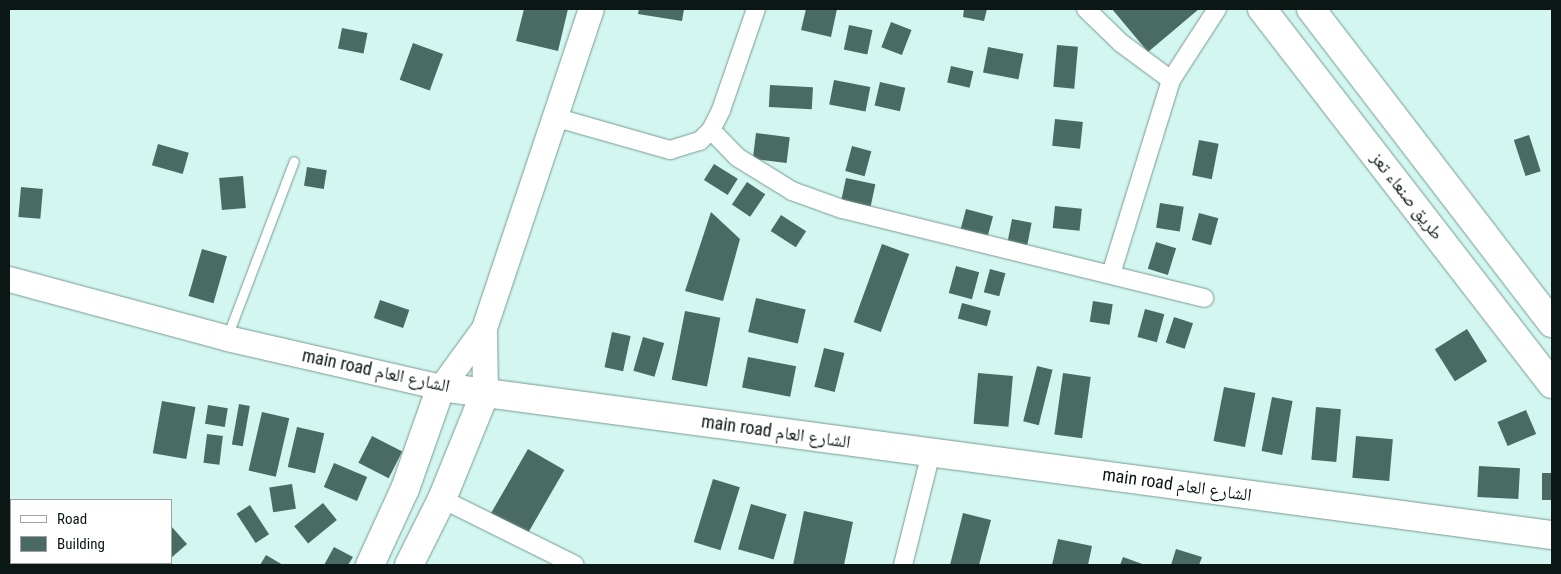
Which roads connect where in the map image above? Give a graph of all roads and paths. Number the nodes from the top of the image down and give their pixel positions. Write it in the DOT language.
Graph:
graph roads {
  1 [pos="590,9"];
  2 [pos="756,9"];
  3 [pos="1086,9"];
  4 [pos="1217,9"];
  5 [pos="1262,9"];
  6 [pos="1312,9"];
  7 [pos="1171,80"];
  8 [pos="554,117"];
  9 [pos="711,130"];
  10 [pos="294,161"];
  11 [pos="1111,274"];
  12 [pos="9,279"];
  13 [pos="1204,298"];
  14 [pos="1552,323"];
  15 [pos="484,328"];
  16 [pos="227,338"];
  17 [pos="1552,384"];
  18 [pos="441,387"];
  19 [pos="485,393"];
  20 [pos="931,453"];
  21 [pos="442,499"];
  22 [pos="1552,535"];
  23 [pos="370,565"];
  24 [pos="409,565"];
  25 [pos="575,565"];
  26 [pos="903,565"];
  1 -- 8 [label="main road"];
  2 -- 9 [label="street"];
  3 -- 7 [label="street"];
  4 -- 7 [label="street"];
  5 -- 17 [label="highway, طريق صنعاء تعز"];
  6 -- 14 [label="highway"];
  7 -- 11 [label="street"];
  8 -- 9 [label="street"];
  8 -- 15 [label="main road"];
  9 -- 11 [label="street"];
  10 -- 16 [label="lane"];
  11 -- 13 [label="street"];
  12 -- 16 [label="main road, main road الشارع العام"];
  15 -- 18 [label="main road"];
  15 -- 19 [label="main road"];
  16 -- 18 [label="main road, main road الشارع العام"];
  18 -- 19 [label="highway, main road الشارع العام"];
  18 -- 23 [label="highway"];
  19 -- 20 [label="highway, main road الشارع العام"];
  19 -- 21 [label="highway"];
  20 -- 22 [label="highway, main road الشارع العام"];
  20 -- 26 [label="street"];
  21 -- 24 [label="highway"];
  21 -- 25 [label="street"];
}
